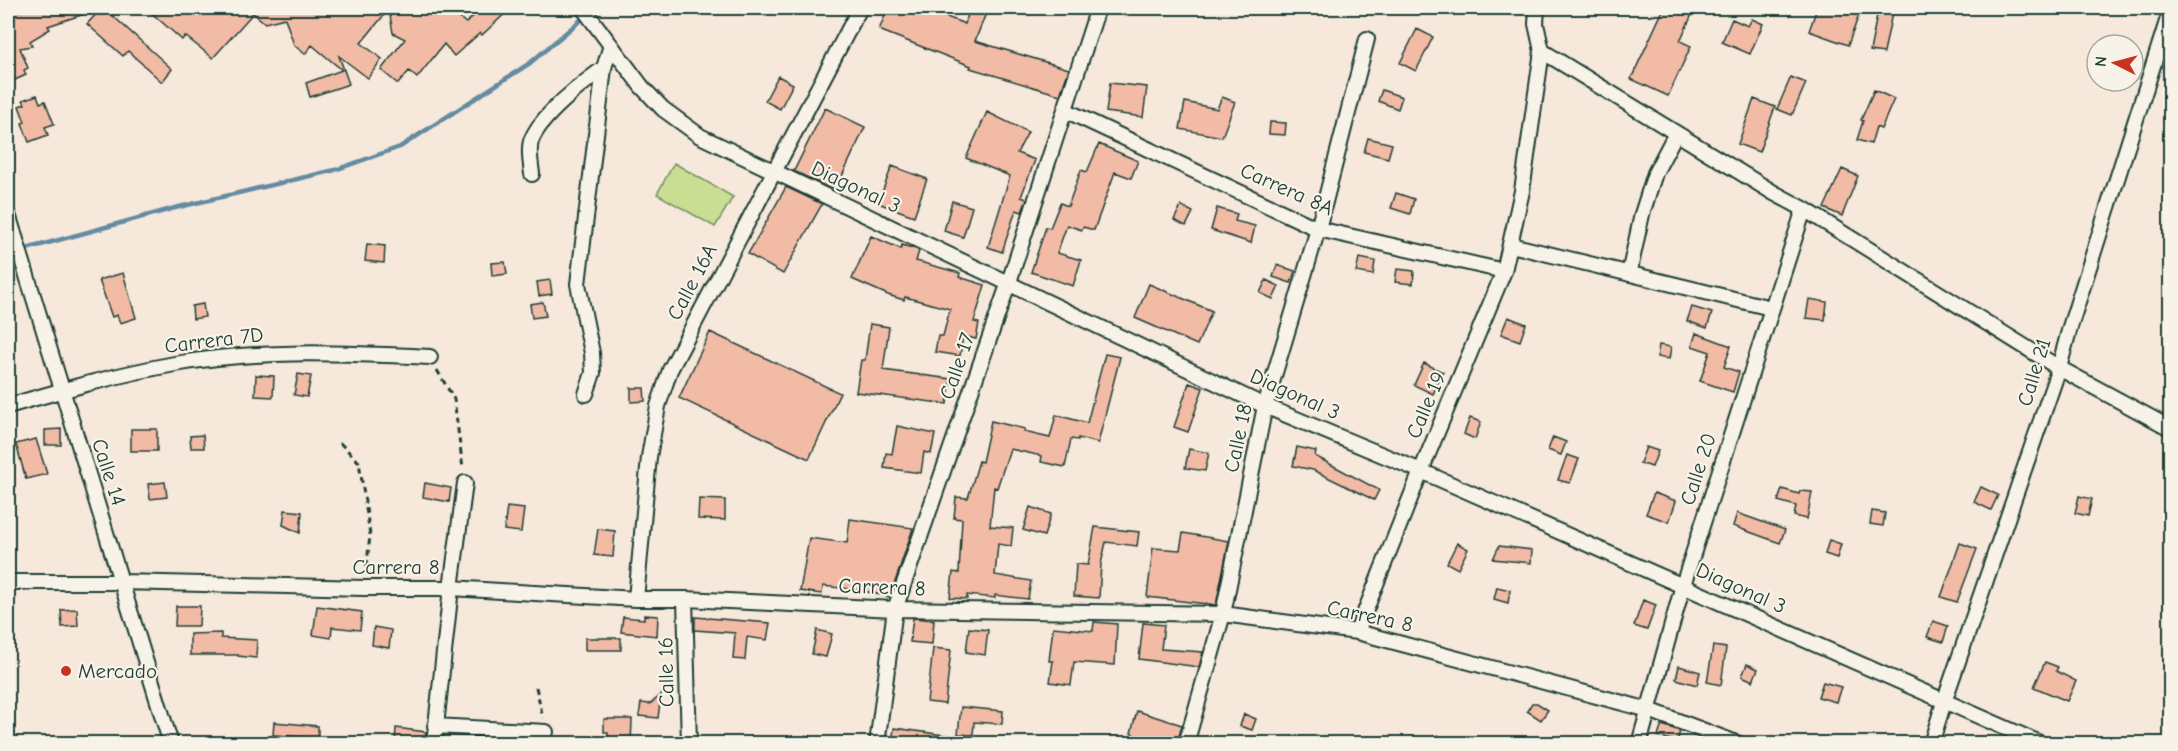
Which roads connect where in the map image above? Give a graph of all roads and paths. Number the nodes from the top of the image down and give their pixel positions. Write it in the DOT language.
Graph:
graph roads {
  1 [pos="583,8"];
  2 [pos="860,8"];
  3 [pos="1098,8"];
  4 [pos="1537,8"];
  5 [pos="2170,12"];
  6 [pos="1367,39"];
  7 [pos="609,41"];
  8 [pos="1542,51"];
  9 [pos="604,68"];
  10 [pos="1065,110"];
  11 [pos="1676,133"];
  12 [pos="774,172"];
  13 [pos="532,174"];
  14 [pos="1804,209"];
  15 [pos="8,214"];
  16 [pos="1318,229"];
  17 [pos="1511,245"];
  18 [pos="1504,271"];
  19 [pos="1629,274"];
  20 [pos="1009,282"];
  21 [pos="1771,308"];
  22 [pos="430,357"];
  23 [pos="2059,368"];
  24 [pos="61,391"];
  25 [pos="586,394"];
  26 [pos="8,406"];
  27 [pos="1265,406"];
  28 [pos="2170,428"];
  29 [pos="340,443"];
  30 [pos="1421,471"];
  31 [pos="465,483"];
  32 [pos="8,582"];
  33 [pos="122,582"];
  34 [pos="1683,585"];
  35 [pos="364,588"];
  36 [pos="451,588"];
  37 [pos="636,599"];
  38 [pos="685,599"];
  39 [pos="895,609"];
  40 [pos="1223,614"];
  41 [pos="1357,632"];
  42 [pos="536,687"];
  43 [pos="1944,702"];
  44 [pos="1649,710"];
  45 [pos="435,726"];
  46 [pos="546,732"];
  47 [pos="171,744"];
  48 [pos="434,744"];
  49 [pos="689,744"];
  50 [pos="877,744"];
  51 [pos="1186,744"];
  52 [pos="1639,744"];
  53 [pos="1739,744"];
  54 [pos="1931,744"];
  55 [pos="2042,744"];
  1 -- 7 [label="street, Diagonal 3"];
  2 -- 12 [label="street, Calle 16A"];
  3 -- 10 [label="street, Calle 17"];
  4 -- 8 [label="street, Calle 19"];
  5 -- 23 [label="street, Calle 21"];
  6 -- 16 [label="street, Calle 18"];
  7 -- 9 [label="street"];
  7 -- 12 [label="street, Diagonal 3"];
  8 -- 11 [label="street"];
  8 -- 17 [label="street, Calle 19"];
  9 -- 13 [label="street"];
  9 -- 25 [label="street"];
  10 -- 16 [label="street, Carrera 8A"];
  10 -- 20 [label="street, Calle 17"];
  11 -- 14 [label="street"];
  11 -- 19 [label="street"];
  12 -- 20 [label="street, Diagonal 3"];
  12 -- 37 [label="street, Calle 16A"];
  14 -- 21 [label="street, Calle 20"];
  14 -- 23 [label="street"];
  15 -- 24 [label="street, Calle 14"];
  16 -- 18 [label="street, Carrera 8A"];
  16 -- 27 [label="street, Calle 18"];
  17 -- 18 [label="street, Calle 19"];
  17 -- 19 [label="street"];
  18 -- 30 [label="street, Calle 19"];
  19 -- 21 [label="street"];
  20 -- 27 [label="street, Diagonal 3"];
  20 -- 39 [label="street, Calle 17"];
  21 -- 34 [label="street, Calle 20"];
  22 -- 24 [label="street, Carrera 7D"];
  22 -- 31 [label="path"];
  23 -- 28 [label="street"];
  23 -- 43 [label="street, Calle 21"];
  24 -- 26 [label="street, Carrera 7D"];
  24 -- 33 [label="street, Calle 14"];
  27 -- 30 [label="street, Diagonal 3"];
  27 -- 40 [label="street, Calle 18"];
  29 -- 35 [label="path"];
  30 -- 34 [label="street, Diagonal 3"];
  30 -- 41 [label="street, Calle 19"];
  31 -- 36 [label="street"];
  32 -- 33 [label="street, Carrera 8"];
  33 -- 35 [label="street, Carrera 8"];
  33 -- 47 [label="street, Calle 14"];
  34 -- 43 [label="street, Diagonal 3"];
  34 -- 44 [label="street, Calle 20"];
  35 -- 36 [label="street, Carrera 8"];
  36 -- 37 [label="street, Carrera 8"];
  36 -- 45 [label="street"];
  37 -- 38 [label="street, Carrera 8"];
  38 -- 39 [label="street, Carrera 8"];
  38 -- 49 [label="street, Calle 16"];
  39 -- 40 [label="street, Carrera 8"];
  39 -- 50 [label="street, Calle 17"];
  40 -- 41 [label="street, Carrera 8"];
  40 -- 51 [label="street, Calle 18"];
  41 -- 44 [label="street, Carrera 8"];
  42 -- 46 [label="path"];
  43 -- 54 [label="street, Calle 21"];
  43 -- 55 [label="street, Diagonal 3"];
  44 -- 52 [label="street, Calle 20"];
  44 -- 53 [label="street, Carrera 8"];
  45 -- 46 [label="street"];
  45 -- 48 [label="street"];
}
